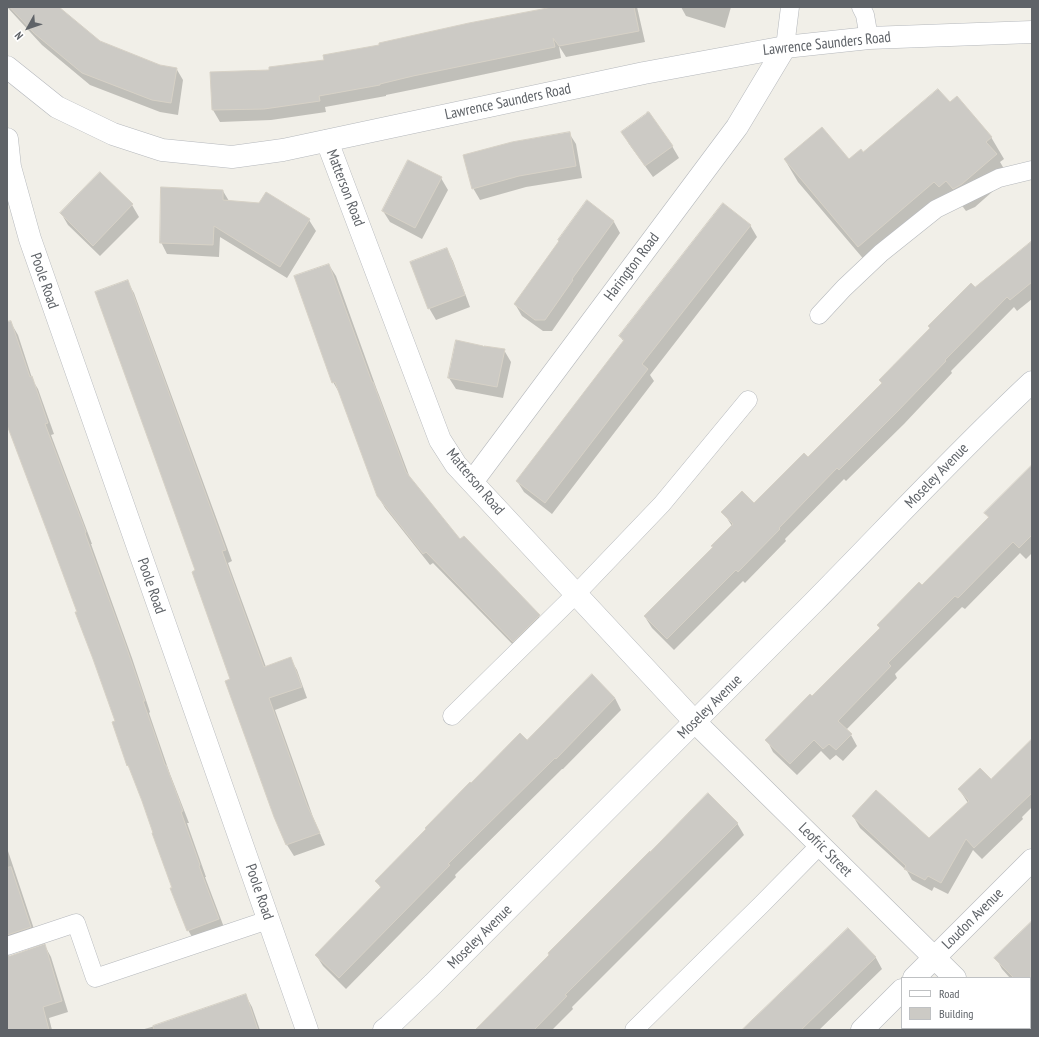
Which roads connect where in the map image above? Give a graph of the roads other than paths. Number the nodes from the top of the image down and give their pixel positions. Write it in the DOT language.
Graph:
graph roads {
  1 [pos="790,7"];
  2 [pos="861,7"];
  3 [pos="1032,32"];
  4 [pos="869,38"];
  5 [pos="785,47"];
  6 [pos="7,67"];
  7 [pos="7,140"];
  8 [pos="327,141"];
  9 [pos="1032,170"];
  10 [pos="819,315"];
  11 [pos="1032,382"];
  12 [pos="748,400"];
  13 [pos="472,482"];
  14 [pos="576,594"];
  15 [pos="452,716"];
  16 [pos="696,722"];
  17 [pos="820,845"];
  18 [pos="1032,860"];
  19 [pos="268,920"];
  20 [pos="7,946"];
  21 [pos="934,958"];
  22 [pos="915,977"];
  23 [pos="954,977"];
  24 [pos="901,991"];
  25 [pos="307,1030"];
  26 [pos="384,1030"];
  27 [pos="634,1030"];
  28 [pos="862,1030"];
  1 -- 5 [label="lane"];
  2 -- 4 [label="lane"];
  3 -- 4 [label="street, Lawrence Saunders Road"];
  4 -- 5 [label="street, Lawrence Saunders Road"];
  5 -- 8 [label="street, Lawrence Saunders Road"];
  5 -- 13 [label="street, Harington Road"];
  6 -- 8 [label="street, Lawrence Saunders Road"];
  7 -- 19 [label="street, Poole Road"];
  8 -- 13 [label="street, Matterson Road"];
  9 -- 10 [label="lane"];
  11 -- 16 [label="street, Moseley Avenue"];
  12 -- 14 [label="lane"];
  13 -- 14 [label="street, Matterson Road"];
  14 -- 15 [label="lane"];
  14 -- 16 [label="street, Matterson Road"];
  16 -- 17 [label="street, Leofric Street"];
  16 -- 26 [label="street, Moseley Avenue"];
  17 -- 21 [label="street, Leofric Street"];
  17 -- 27 [label="lane"];
  18 -- 21 [label="street, Loudon Avenue"];
  19 -- 20 [label="lane"];
  19 -- 25 [label="street, Poole Road"];
  21 -- 22 [label="street, Loudon Avenue"];
  21 -- 23 [label="street, Leofric Street"];
  24 -- 28 [label="street"];
}
